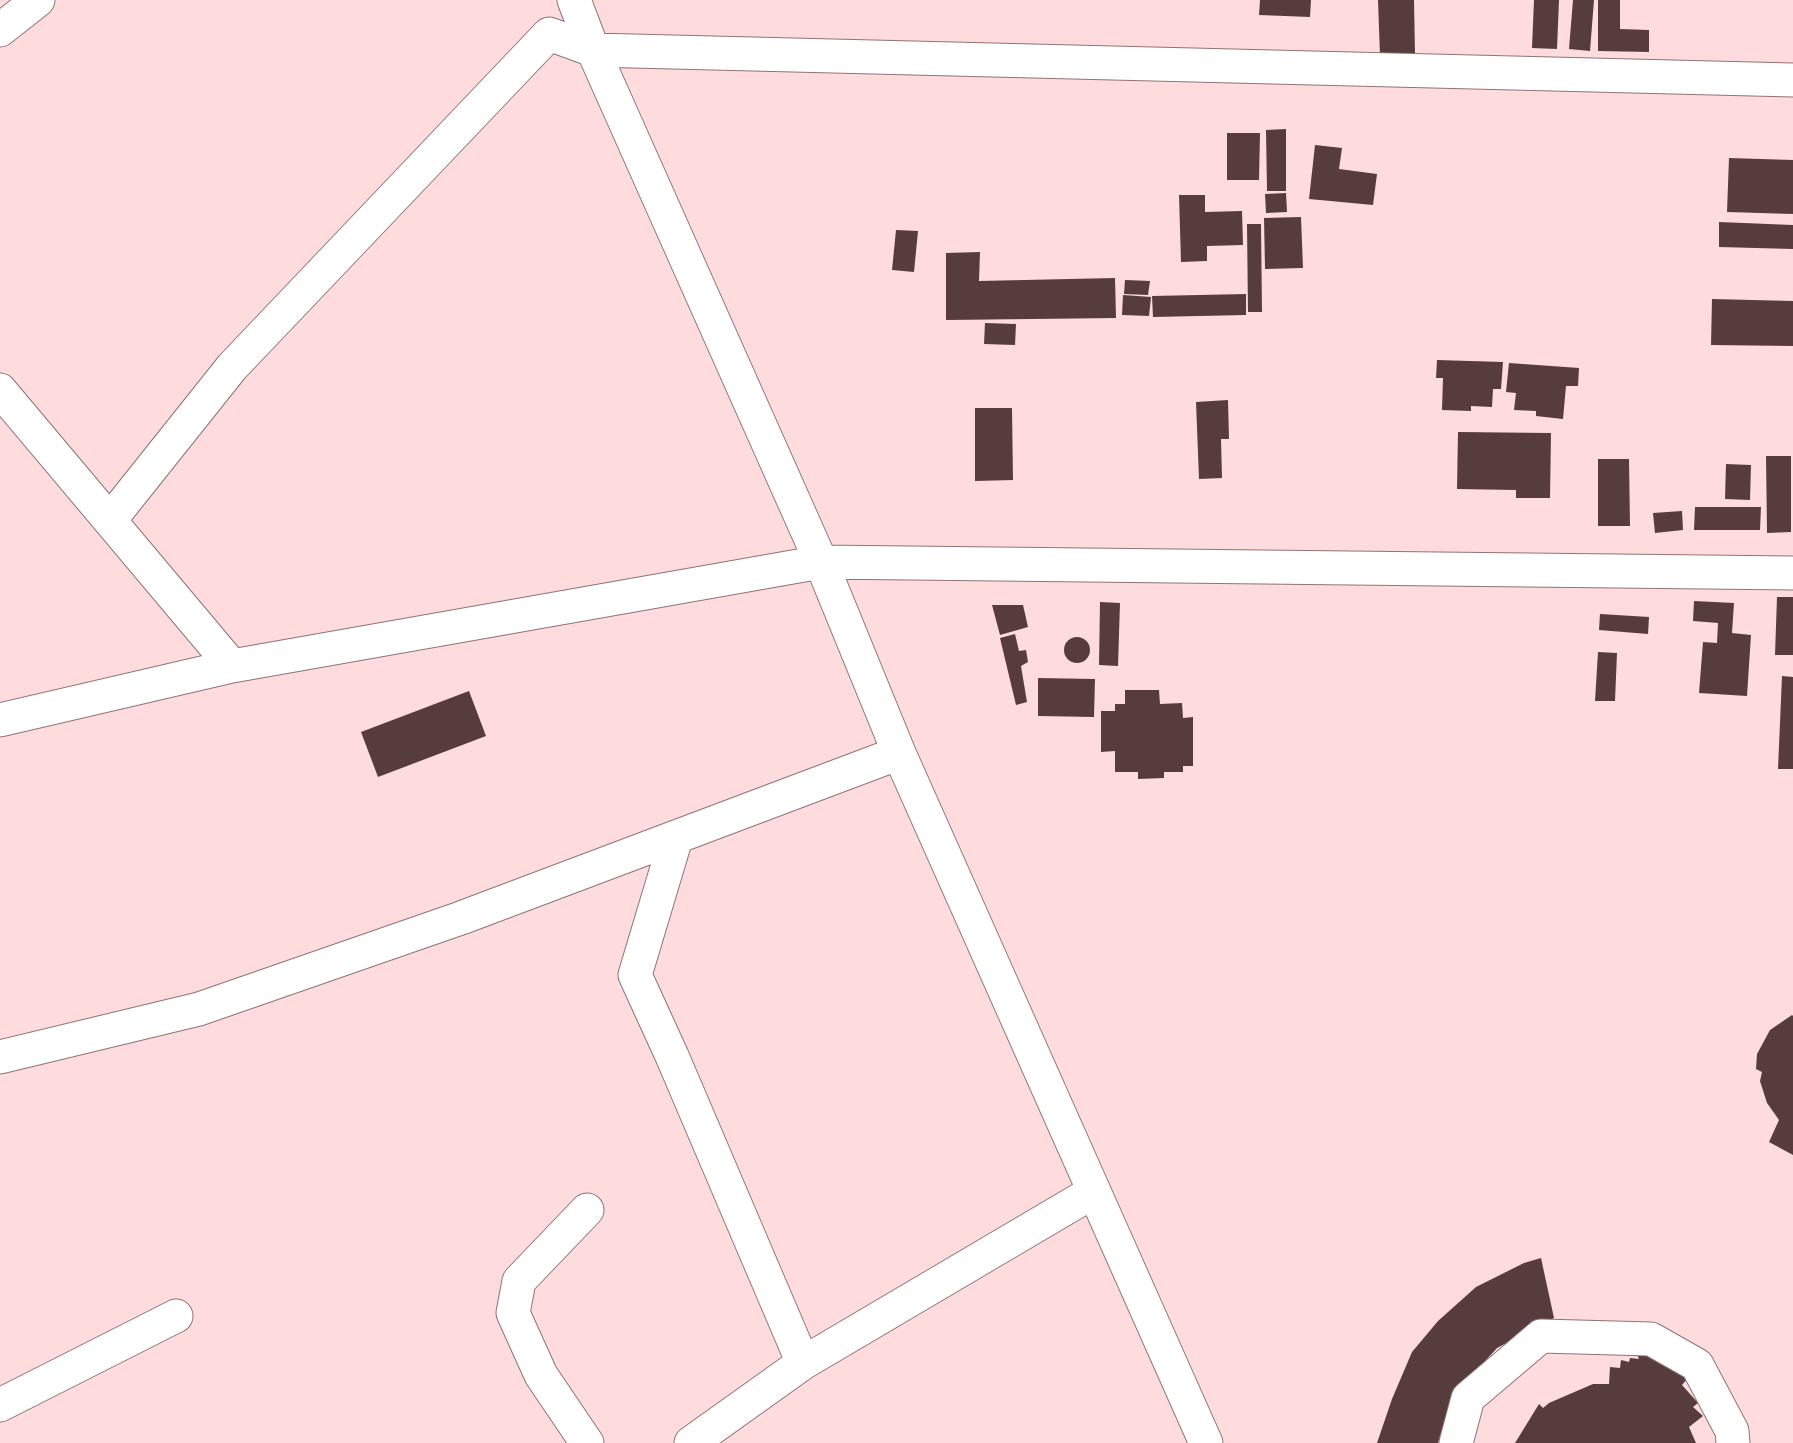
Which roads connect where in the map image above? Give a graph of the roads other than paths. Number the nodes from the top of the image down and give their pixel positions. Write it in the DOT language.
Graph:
graph roads {
  1 [pos="38,0"];
  2 [pos="574,0"];
  3 [pos="0,30"];
  4 [pos="593,50"];
  5 [pos="1793,80"];
  6 [pos="0,390"];
  7 [pos="110,520"];
  8 [pos="821,562"];
  9 [pos="1793,573"];
  10 [pos="232,666"];
  11 [pos="0,720"];
  12 [pos="899,753"];
  13 [pos="676,838"];
  14 [pos="0,1057"];
  15 [pos="1093,1192"];
  16 [pos="587,1210"];
  17 [pos="176,1316"];
  18 [pos="803,1363"];
  19 [pos="0,1405"];
  20 [pos="1201,1441"];
  21 [pos="587,1443"];
  22 [pos="691,1443"];
  23 [pos="1456,1443"];
  24 [pos="1733,1443"];
  1 -- 3 [label="street"];
  2 -- 4 [label="street"];
  4 -- 5 [label="street"];
  4 -- 7 [label="street"];
  4 -- 8 [label="street"];
  6 -- 7 [label="street"];
  7 -- 10 [label="street"];
  8 -- 9 [label="street"];
  8 -- 10 [label="street"];
  8 -- 12 [label="street"];
  10 -- 11 [label="street"];
  12 -- 13 [label="street"];
  12 -- 15 [label="street"];
  13 -- 14 [label="street"];
  13 -- 18 [label="street"];
  15 -- 18 [label="street"];
  15 -- 20 [label="street"];
  16 -- 21 [label="street"];
  17 -- 19 [label="street"];
  18 -- 22 [label="street"];
  23 -- 24 [label="street"];
}
